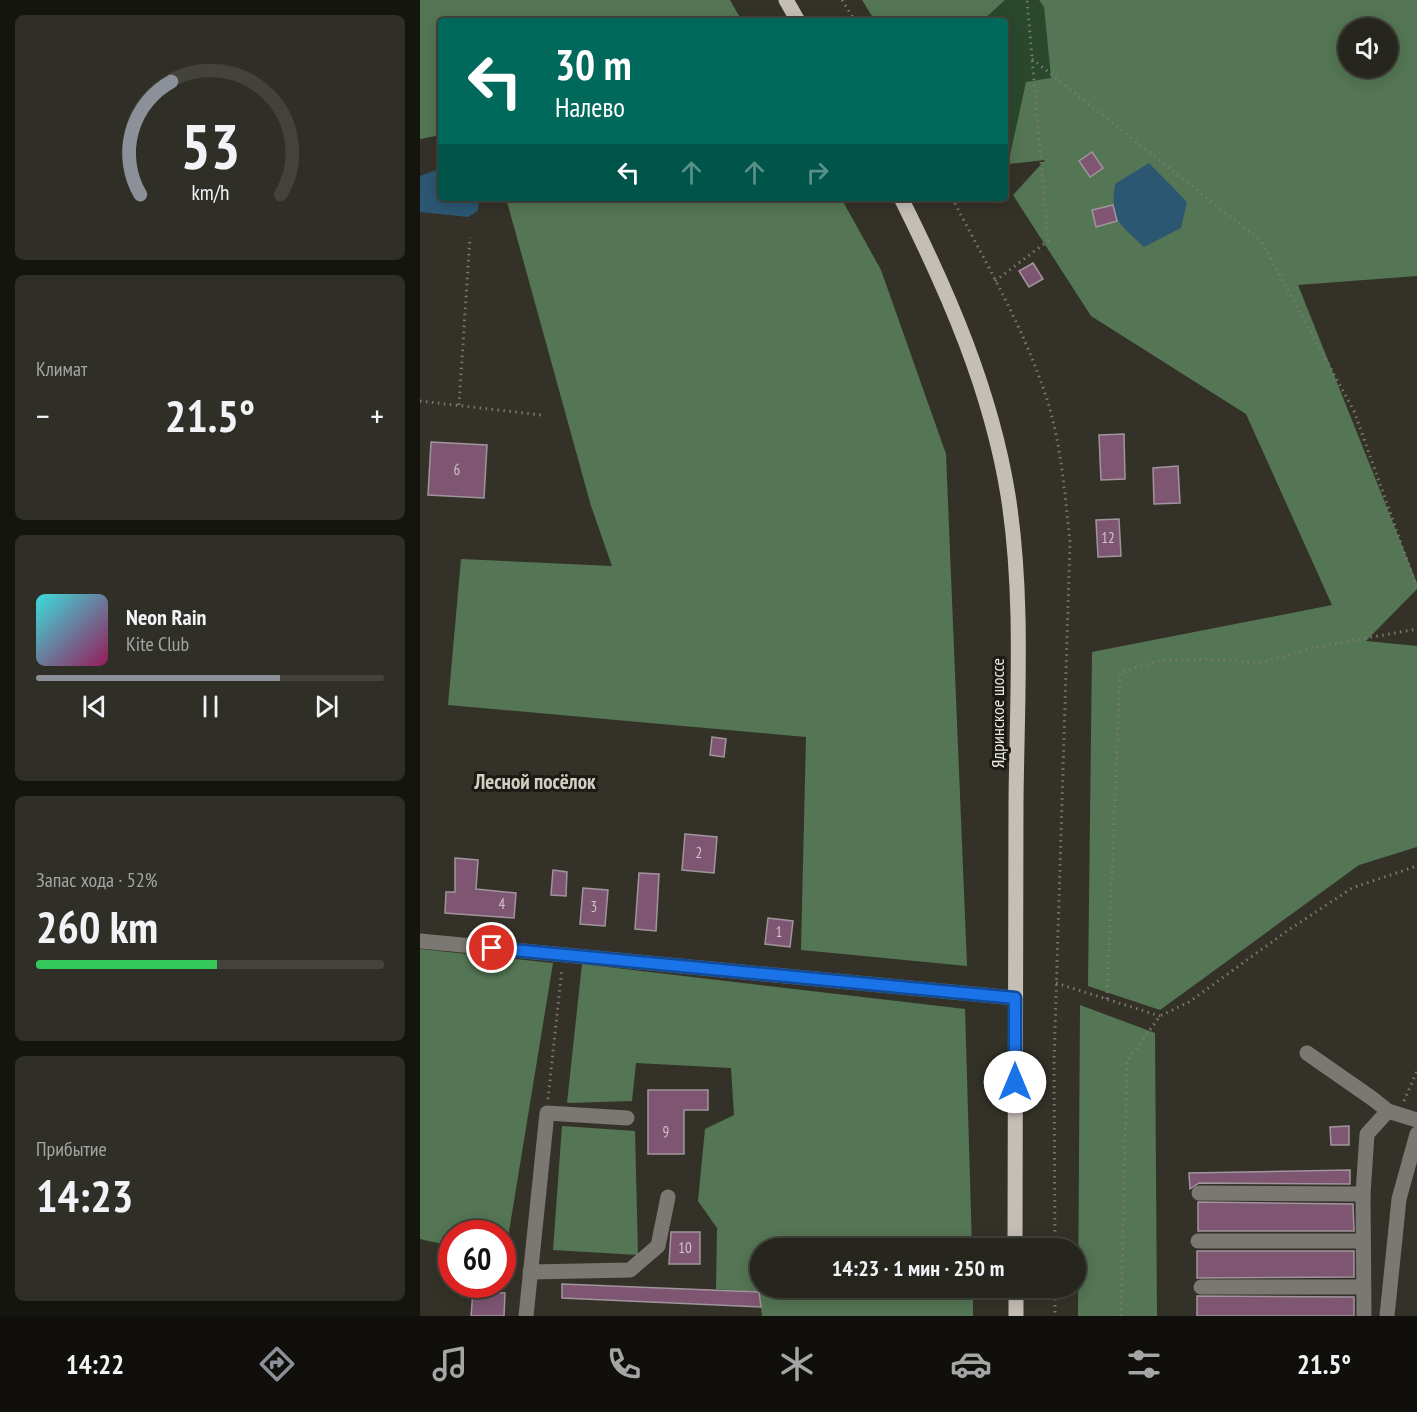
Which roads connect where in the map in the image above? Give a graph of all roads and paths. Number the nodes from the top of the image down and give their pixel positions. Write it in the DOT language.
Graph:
graph roads {
  1 [pos="786,0"];
  2 [pos="842,0"];
  3 [pos="1027,0"];
  4 [pos="796,18"];
  5 [pos="853,18"];
  6 [pos="1032,59"];
  7 [pos="902,201"];
  8 [pos="954,201"];
  9 [pos="470,237"];
  10 [pos="995,281"];
  11 [pos="420,401"];
  12 [pos="459,405"];
  13 [pos="541,415"];
  14 [pos="1417,588"];
  15 [pos="1417,629"];
  16 [pos="1417,866"];
  17 [pos="420,940"];
  18 [pos="563,954"];
  19 [pos="1056,982"];
  20 [pos="1015,998"];
  21 [pos="1107,999"];
  22 [pos="1160,1016"];
  23 [pos="1307,1053"];
  24 [pos="1417,1071"];
  25 [pos="1393,1112"];
  26 [pos="547,1113"];
  27 [pos="627,1118"];
  28 [pos="1417,1120"];
  29 [pos="1417,1134"];
  30 [pos="1199,1193"];
  31 [pos="1363,1194"];
  32 [pos="668,1197"];
  33 [pos="1016,1238"];
  34 [pos="1055,1238"];
  35 [pos="1198,1241"];
  36 [pos="1363,1241"];
  37 [pos="530,1272"];
  38 [pos="1201,1287"];
  39 [pos="1364,1287"];
  40 [pos="1016,1298"];
  41 [pos="1055,1298"];
  42 [pos="526,1316"];
  43 [pos="1016,1316"];
  44 [pos="1055,1316"];
  45 [pos="1121,1316"];
  46 [pos="1364,1316"];
  47 [pos="1387,1316"];
  1 -- 4 [label="main road"];
  2 -- 5 [label="path"];
  3 -- 6 [label="path"];
  6 -- 10 [label="path"];
  6 -- 14 [label="path"];
  7 -- 20 [label="main road, Ядринское шоссе"];
  8 -- 10 [label="path"];
  9 -- 12 [label="path"];
  10 -- 19 [label="path"];
  11 -- 12 [label="path"];
  12 -- 13 [label="path"];
  15 -- 21 [label="path"];
  16 -- 22 [label="path"];
  17 -- 18 [label="street"];
  18 -- 20 [label="street"];
  18 -- 26 [label="path"];
  19 -- 21 [label="path"];
  19 -- 34 [label="path"];
  20 -- 33 [label="main road, Ядринское шоссе"];
  21 -- 22 [label="path"];
  22 -- 45 [label="path"];
  23 -- 25 [label="street"];
  24 -- 25 [label="path"];
  25 -- 28 [label="street"];
  25 -- 31 [label="street"];
  26 -- 27 [label="street"];
  26 -- 37 [label="street"];
  29 -- 47 [label="street"];
  30 -- 31 [label="street"];
  31 -- 36 [label="street"];
  32 -- 37 [label="street"];
  35 -- 36 [label="street"];
  36 -- 39 [label="street"];
  37 -- 42 [label="street"];
  38 -- 39 [label="street"];
  39 -- 46 [label="street"];
  40 -- 43 [label="main road"];
  41 -- 44 [label="path"];
}
